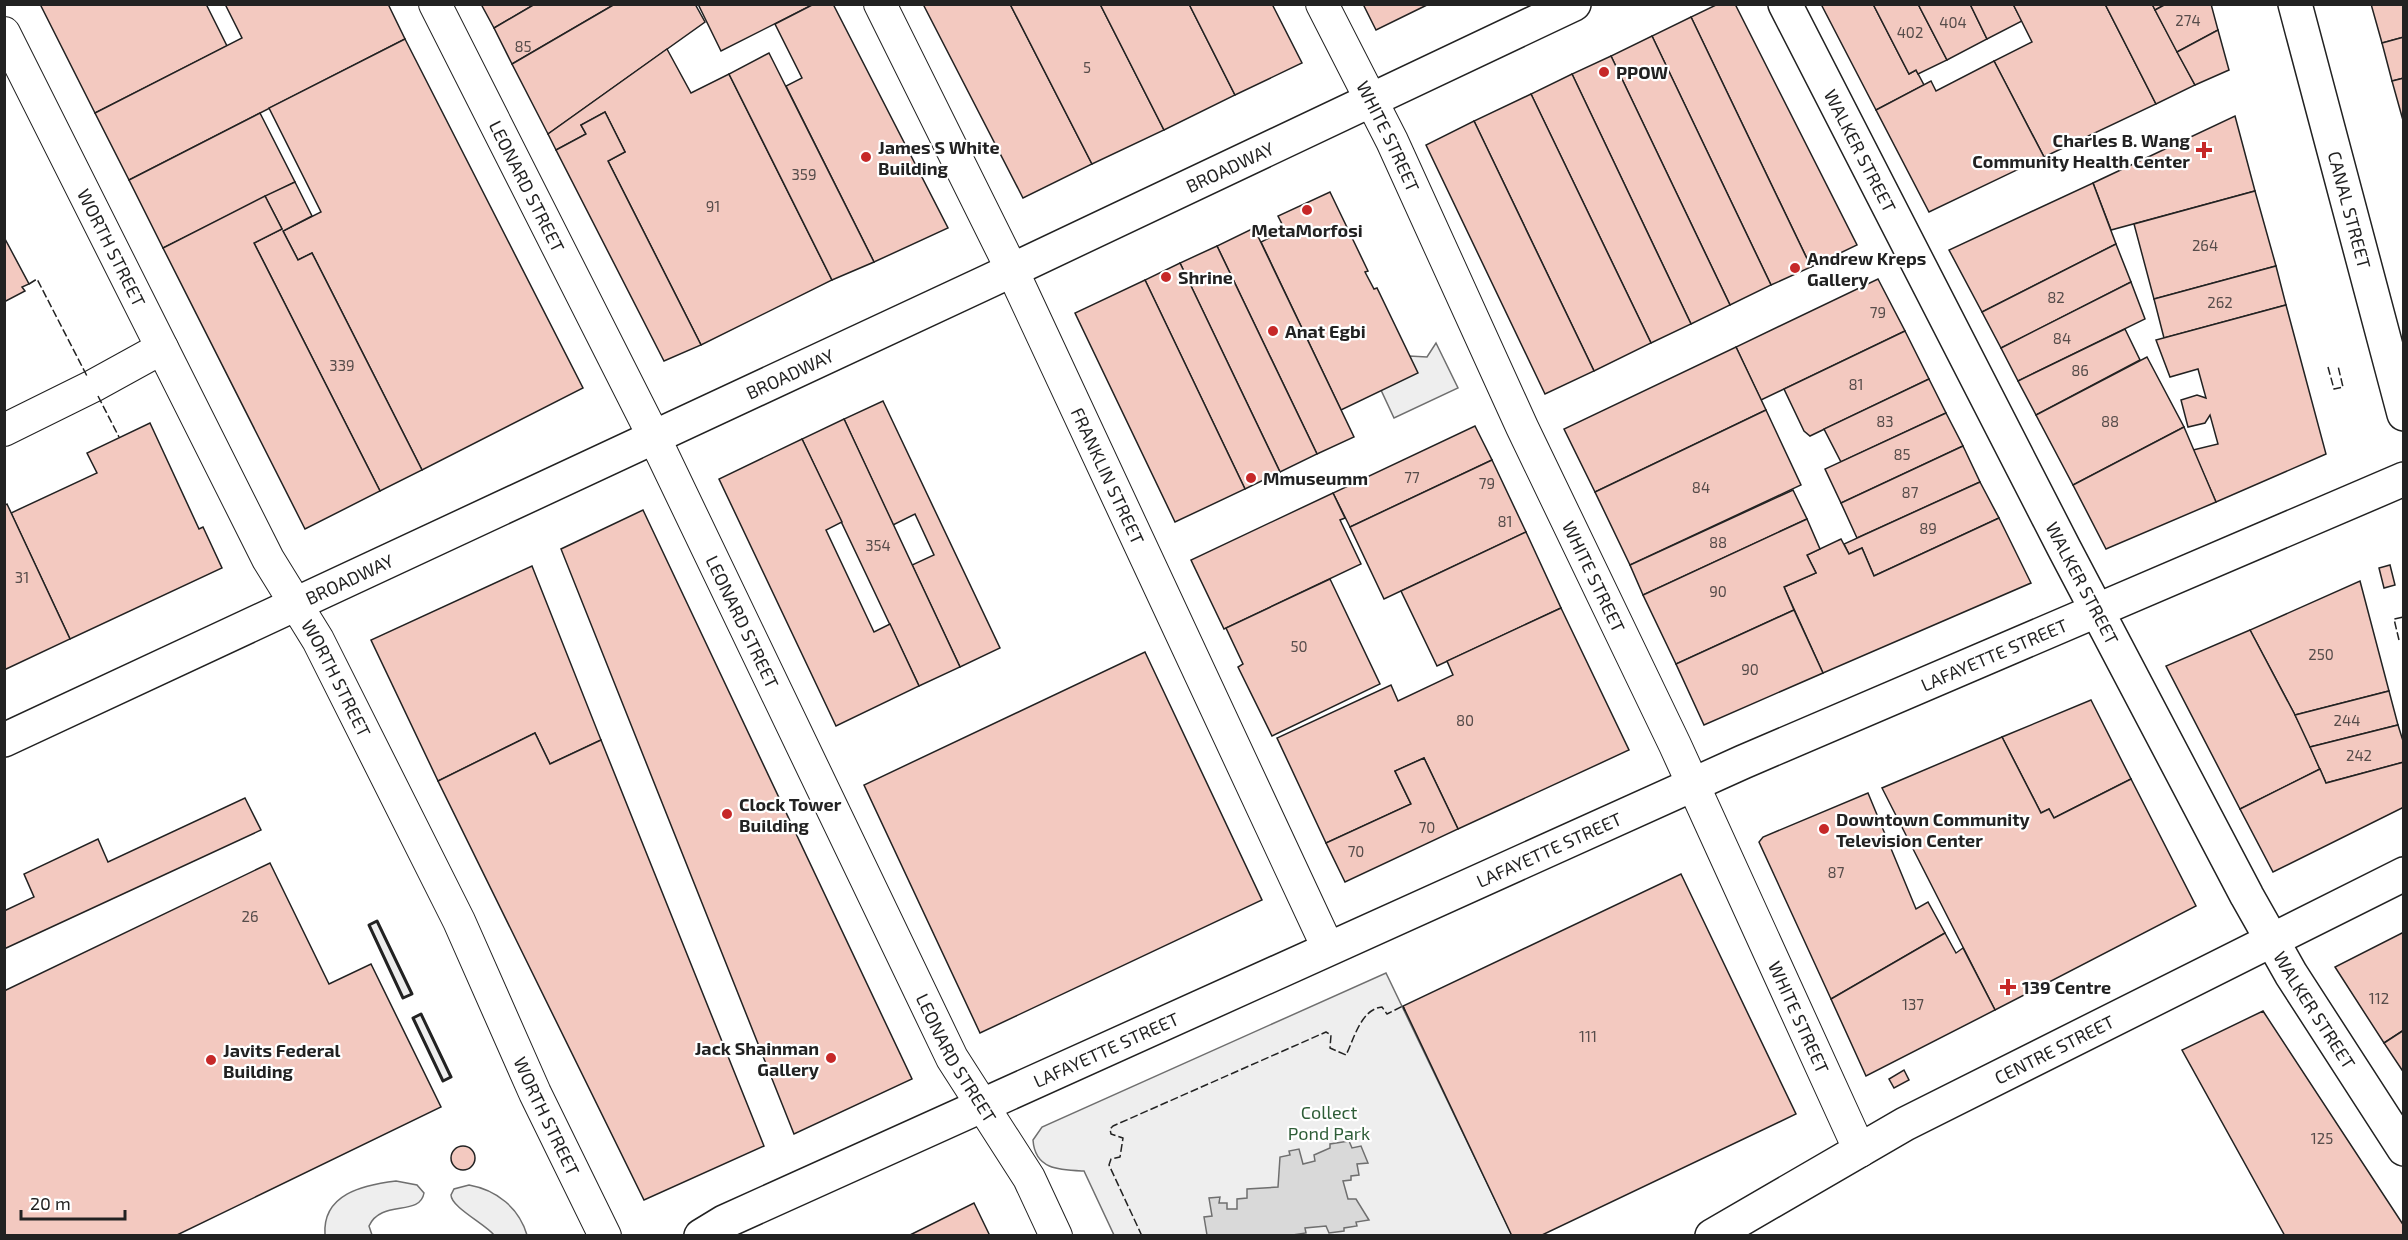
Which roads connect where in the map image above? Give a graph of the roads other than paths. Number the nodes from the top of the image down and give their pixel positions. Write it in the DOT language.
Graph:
graph roads {
  1 [pos="435,4"];
  2 [pos="880,4"];
  3 [pos="1322,4"];
  4 [pos="1574,4"];
  5 [pos="1785,4"];
  6 [pos="2295,4"];
  7 [pos="4,33"];
  8 [pos="1371,99"];
  9 [pos="1012,270"];
  10 [pos="162,348"];
  11 [pos="2403,414"];
  12 [pos="4,430"];
  13 [pos="654,437"];
  14 [pos="2403,479"];
  15 [pos="295,602"];
  16 [pos="2097,611"];
  17 [pos="4,740"];
  18 [pos="1693,784"];
  19 [pos="2403,874"];
  20 [pos="2272,941"];
  21 [pos="1328,948"];
  22 [pos="982,1105"];
  23 [pos="2403,1149"];
  24 [pos="1860,1151"];
  25 [pos="605,1236"];
  26 [pos="701,1236"];
  27 [pos="1056,1236"];
  28 [pos="1712,1236"];
  1 -- 13 [label="street, LEONARD STREET"];
  2 -- 9 [label="street, FRANKLIN STREET"];
  3 -- 8 [label="street, WHITE STREET"];
  4 -- 8 [label="main road, BROADWAY"];
  5 -- 16 [label="main road, WALKER STREET"];
  6 -- 11 [label="main road, CANAL STREET"];
  7 -- 10 [label="street, WORTH STREET"];
  8 -- 9 [label="main road, BROADWAY"];
  8 -- 18 [label="street, WHITE STREET"];
  9 -- 13 [label="main road, BROADWAY"];
  9 -- 21 [label="street, FRANKLIN STREET"];
  10 -- 12 [label="street"];
  10 -- 15 [label="street, WORTH STREET"];
  13 -- 15 [label="main road, BROADWAY"];
  13 -- 22 [label="street, LEONARD STREET"];
  14 -- 16 [label="main road, LAFAYETTE STREET"];
  15 -- 17 [label="main road, BROADWAY"];
  15 -- 25 [label="street, WORTH STREET"];
  16 -- 18 [label="main road, LAFAYETTE STREET"];
  16 -- 20 [label="main road, WALKER STREET"];
  18 -- 21 [label="main road, LAFAYETTE STREET"];
  18 -- 24 [label="street, WHITE STREET"];
  19 -- 20 [label="main road, CENTRE STREET"];
  20 -- 23 [label="main road, WALKER STREET"];
  20 -- 24 [label="main road, CENTRE STREET"];
  21 -- 22 [label="main road, LAFAYETTE STREET"];
  22 -- 26 [label="main road, LAFAYETTE STREET"];
  22 -- 27 [label="street, LEONARD STREET"];
  24 -- 28 [label="main road, CENTRE STREET"];
}
